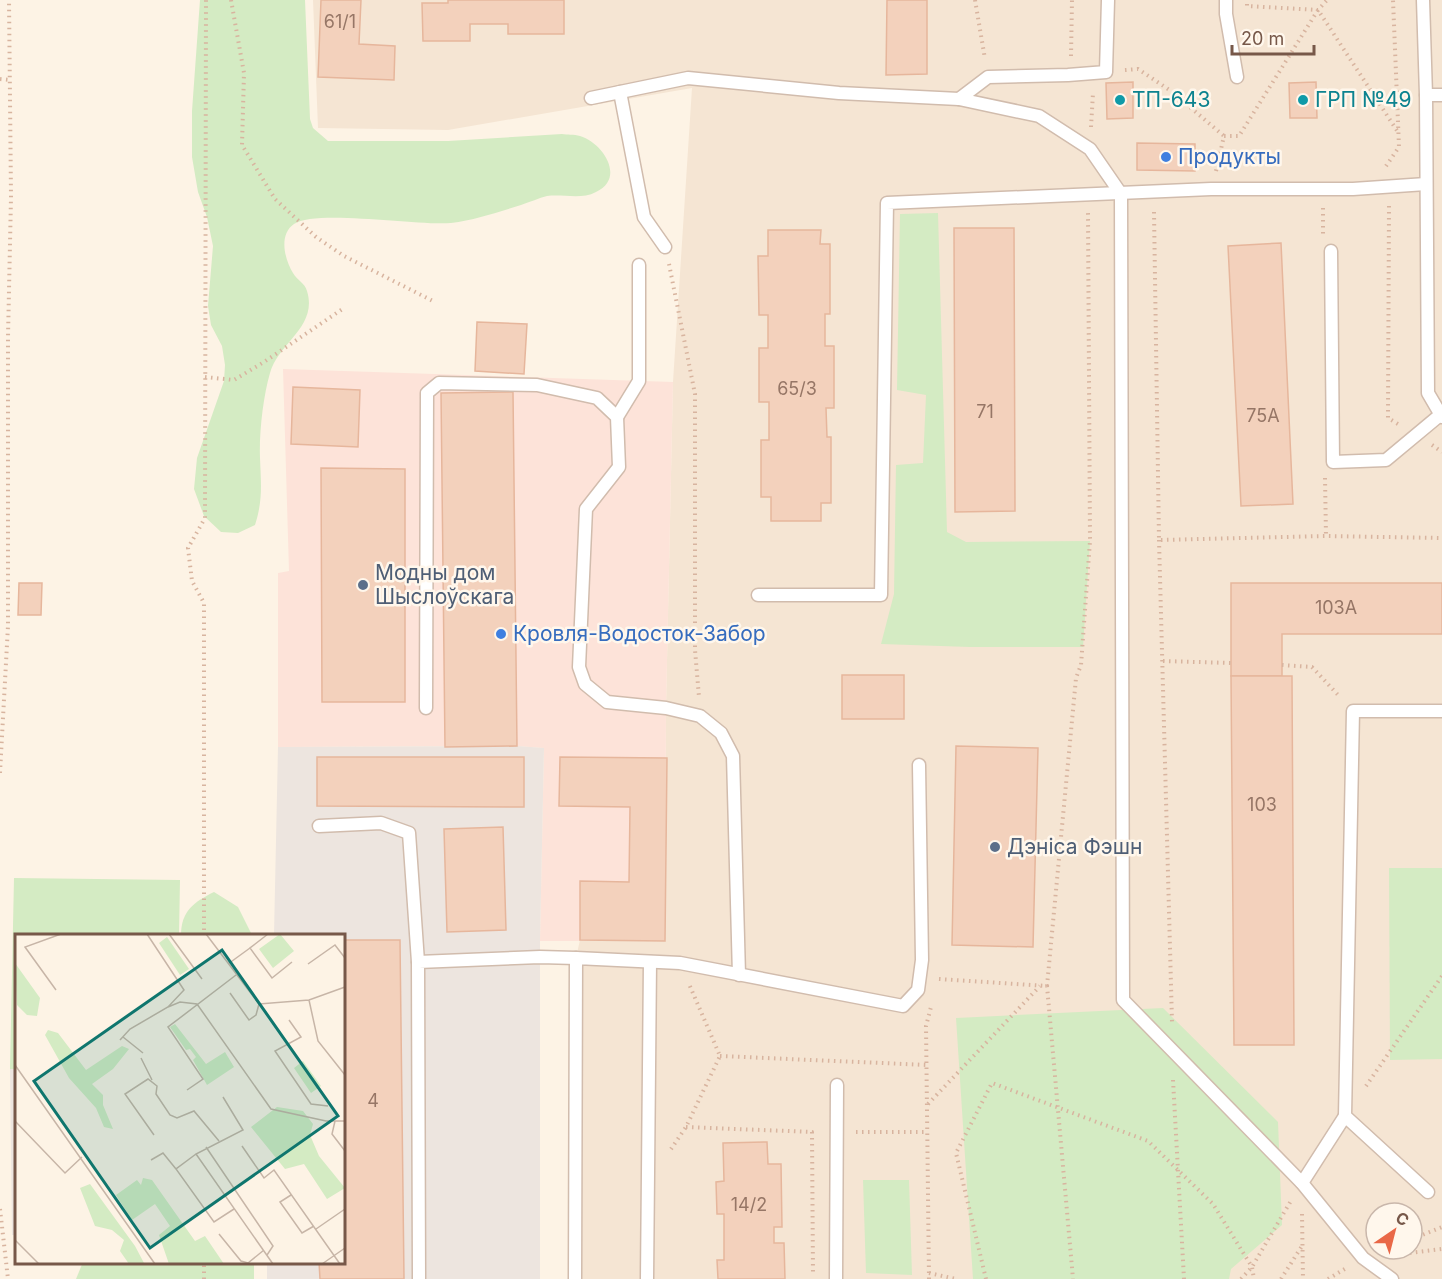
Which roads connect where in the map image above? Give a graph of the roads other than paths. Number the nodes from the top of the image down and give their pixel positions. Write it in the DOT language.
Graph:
graph roads {
  1 [pos="1107,0"];
  2 [pos="1226,0"];
  3 [pos="1423,0"];
  4 [pos="1237,77"];
  5 [pos="620,92"];
  6 [pos="1426,95"];
  7 [pos="1442,95"];
  8 [pos="591,98"];
  9 [pos="959,99"];
  10 [pos="1426,184"];
  11 [pos="1121,194"];
  12 [pos="665,247"];
  13 [pos="1331,251"];
  14 [pos="639,265"];
  15 [pos="1441,416"];
  16 [pos="617,417"];
  17 [pos="758,595"];
  18 [pos="426,708"];
  19 [pos="1442,711"];
  20 [pos="919,765"];
  21 [pos="319,826"];
  22 [pos="576,958"];
  23 [pos="418,962"];
  24 [pos="650,962"];
  25 [pos="739,975"];
  26 [pos="837,1085"];
  27 [pos="1345,1116"];
  28 [pos="1302,1183"];
  29 [pos="1428,1192"];
  30 [pos="419,1279"];
  31 [pos="575,1279"];
  32 [pos="647,1279"];
  33 [pos="836,1279"];
  34 [pos="1392,1279"];
  1 -- 9 [label="lane"];
  2 -- 4 [label="lane"];
  3 -- 6 [label="lane"];
  5 -- 8 [label="lane"];
  5 -- 9 [label="lane"];
  5 -- 12 [label="lane"];
  6 -- 7 [label="lane"];
  6 -- 10 [label="lane"];
  9 -- 11 [label="lane"];
  10 -- 11 [label="lane"];
  10 -- 15 [label="lane"];
  11 -- 17 [label="lane"];
  11 -- 28 [label="lane"];
  13 -- 15 [label="lane"];
  14 -- 16 [label="lane"];
  16 -- 18 [label="lane"];
  16 -- 25 [label="lane"];
  19 -- 27 [label="lane"];
  20 -- 25 [label="lane"];
  21 -- 23 [label="lane"];
  22 -- 23 [label="lane"];
  22 -- 24 [label="lane"];
  22 -- 31 [label="lane"];
  23 -- 30 [label="lane"];
  24 -- 25 [label="lane"];
  24 -- 32 [label="lane"];
  26 -- 33 [label="lane"];
  27 -- 28 [label="lane"];
  27 -- 29 [label="lane"];
  28 -- 34 [label="lane"];
}
